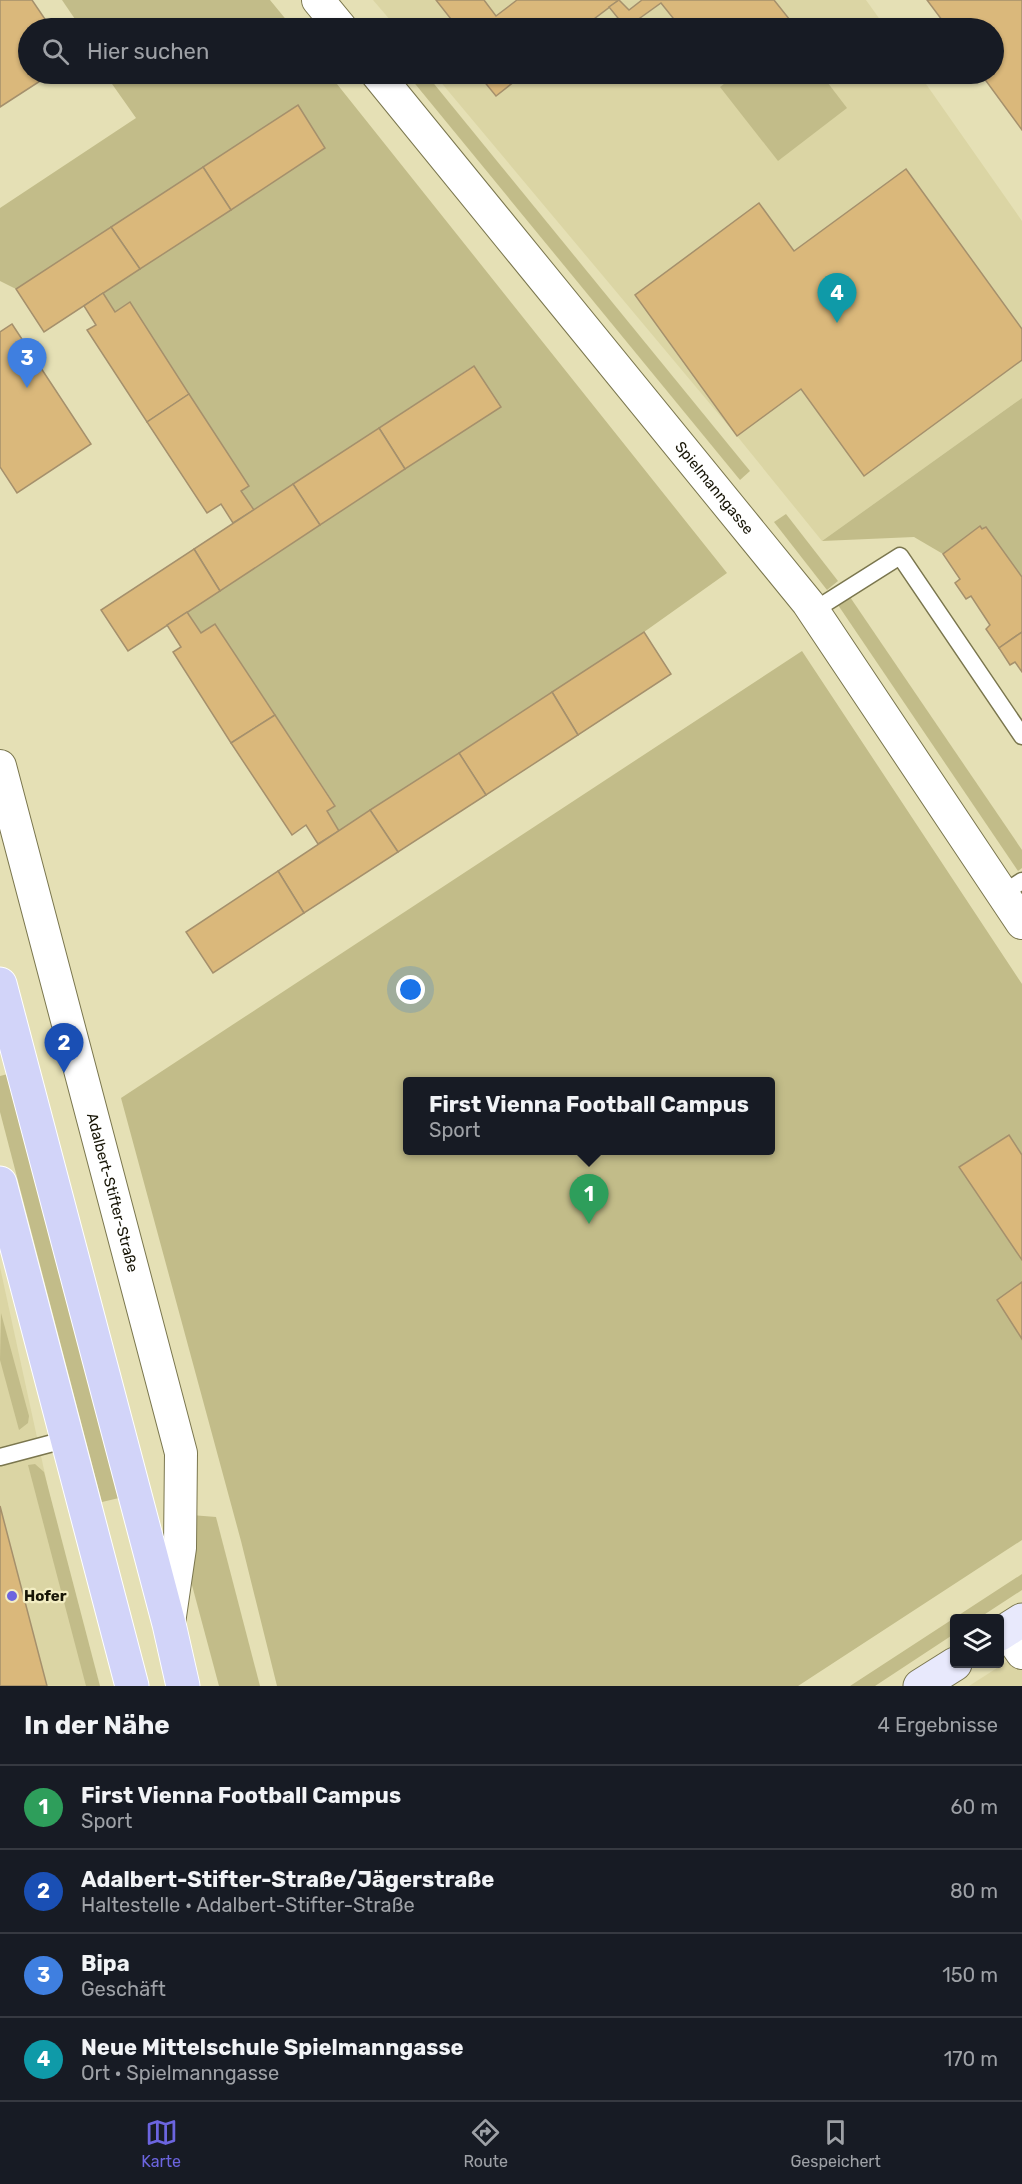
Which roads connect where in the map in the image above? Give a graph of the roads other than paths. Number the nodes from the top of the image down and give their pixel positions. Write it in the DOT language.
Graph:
graph roads {
  1 [pos="318,0"];
  2 [pos="333,18"];
  3 [pos="385,84"];
  4 [pos="813,611"];
  5 [pos="1022,736"];
  6 [pos="0,766"];
  7 [pos="1012,888"];
  8 [pos="1022,923"];
  9 [pos="0,984"];
  10 [pos="0,1183"];
  11 [pos="68,1439"];
  12 [pos="0,1457"];
  13 [pos="169,1624"];
  14 [pos="950,1667"];
  15 [pos="132,1686"];
  16 [pos="183,1686"];
  17 [pos="920,1686"];
  1 -- 2 [label="street"];
  3 -- 4 [label="street, Spielmanngasse"];
  4 -- 5 [label="lane"];
  4 -- 7 [label="street, Spielmanngasse"];
  6 -- 13 [label="street, Adalbert-Stifter-Straße"];
  7 -- 8 [label="street, Spielmanngasse"];
  9 -- 13 [label="main road, Adalbert-Stifter-Straße"];
  10 -- 11 [label="main road"];
  11 -- 12 [label="lane"];
  11 -- 15 [label="main road"];
  13 -- 16 [label="main road, Adalbert-Stifter-Straße"];
  14 -- 17 [label="main road"];
}
